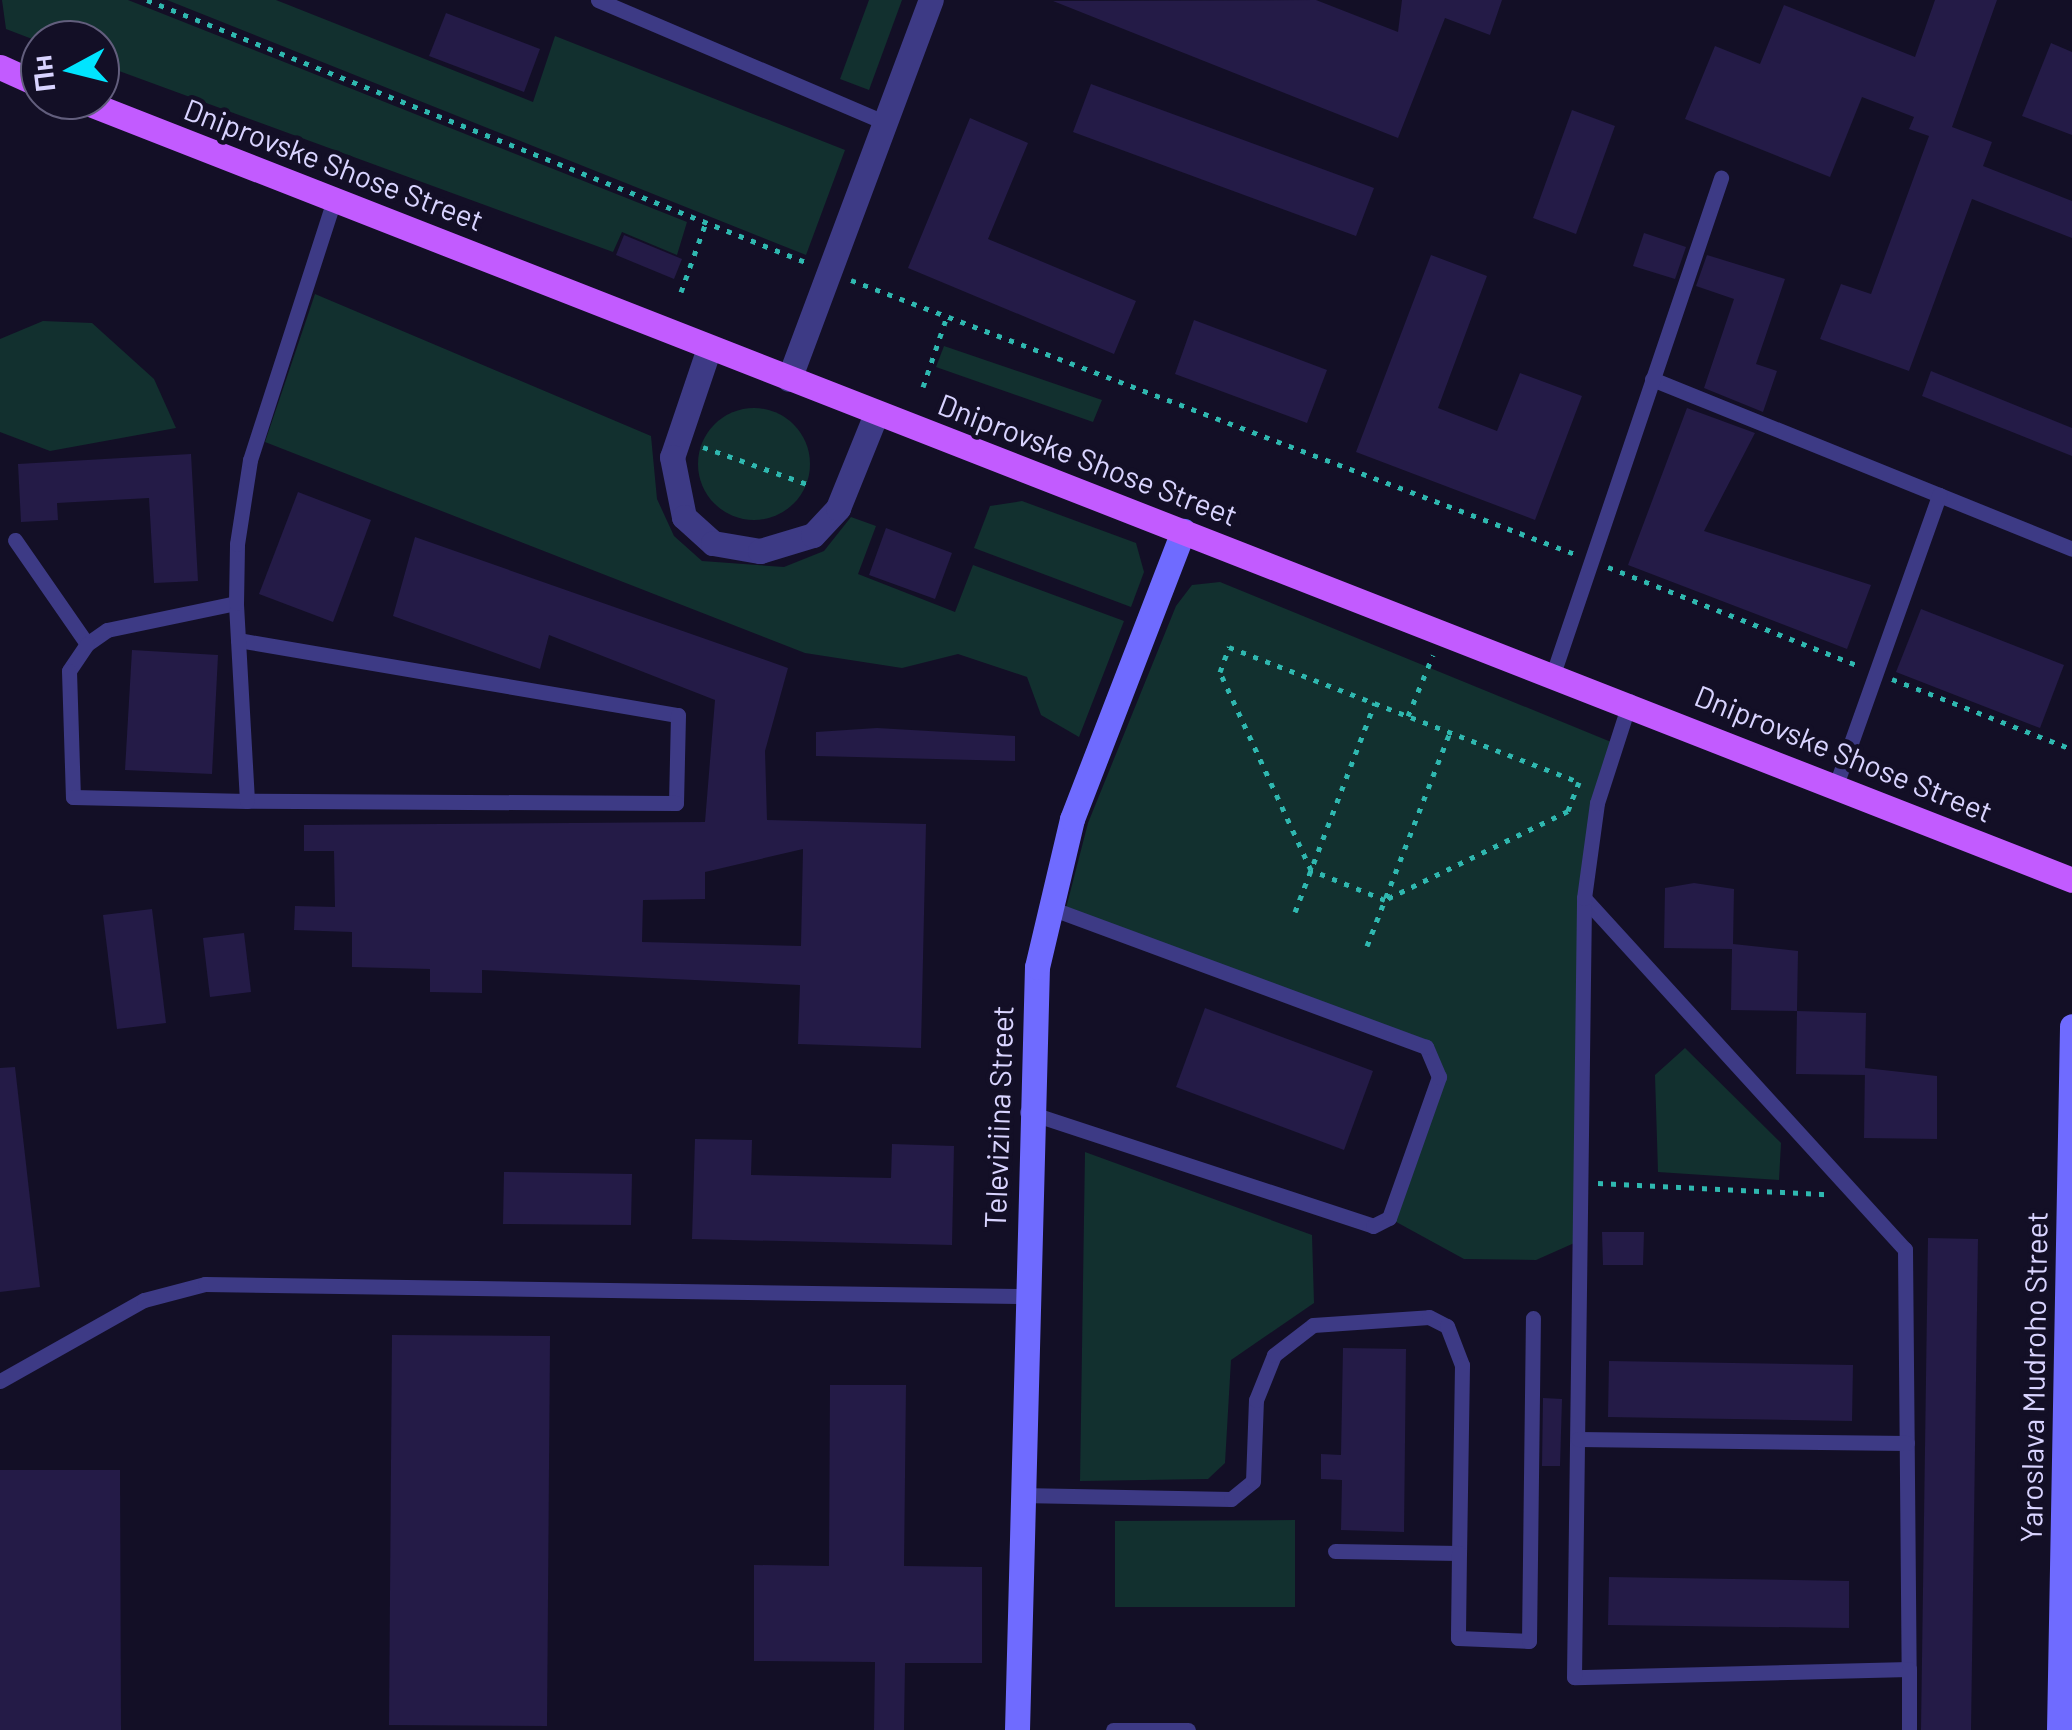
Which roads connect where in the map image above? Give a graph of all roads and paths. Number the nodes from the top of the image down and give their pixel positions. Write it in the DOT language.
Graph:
graph roads {
  1 [pos="146,0"];
  2 [pos="598,0"];
  3 [pos="930,0"];
  4 [pos="120,115"];
  5 [pos="886,122"];
  6 [pos="1720,178"];
  7 [pos="334,197"];
  8 [pos="706,222"];
  9 [pos="830,272"];
  10 [pos="680,292"];
  11 [pos="947,316"];
  12 [pos="709,348"];
  13 [pos="789,379"];
  14 [pos="1652,379"];
  15 [pos="923,387"];
  16 [pos="876,414"];
  17 [pos="700,446"];
  18 [pos="807,484"];
  19 [pos="1939,495"];
  20 [pos="1184,531"];
  21 [pos="15,540"];
  22 [pos="2072,549"];
  23 [pos="1591,560"];
  24 [pos="236,603"];
  25 [pos="1444,629"];
  26 [pos="238,640"];
  27 [pos="87,644"];
  28 [pos="1554,671"];
  29 [pos="1876,672"];
  30 [pos="1630,701"];
  31 [pos="1375,703"];
  32 [pos="1408,716"];
  33 [pos="1450,732"];
  34 [pos="2072,749"];
  35 [pos="1836,785"];
  36 [pos="247,801"];
  37 [pos="1311,870"];
  38 [pos="2072,880"];
  39 [pos="1584,898"];
  40 [pos="1385,900"];
  41 [pos="1047,907"];
  42 [pos="1295,912"];
  43 [pos="1368,946"];
  44 [pos="2072,1026"];
  45 [pos="1028,1112"];
  46 [pos="1583,1182"];
  47 [pos="1854,1196"];
  48 [pos="1026,1296"];
  49 [pos="1534,1318"];
  50 [pos="0,1381"];
  51 [pos="1578,1439"];
  52 [pos="1907,1443"];
  53 [pos="1020,1495"];
  54 [pos="1335,1551"];
  55 [pos="1459,1553"];
  56 [pos="1910,1669"];
  57 [pos="1017,1730"];
  58 [pos="1113,1730"];
  59 [pos="1188,1730"];
  60 [pos="1909,1730"];
  61 [pos="2059,1730"];
  1 -- 8 [label="path"];
  2 -- 5 [label="lane"];
  3 -- 5 [label="street"];
  4 -- 7 [label="main road, Dniprovske Shose Street"];
  5 -- 9 [label="street"];
  6 -- 14 [label="lane"];
  7 -- 12 [label="main road, Dniprovske Shose Street"];
  7 -- 24 [label="lane"];
  8 -- 9 [label="path"];
  8 -- 10 [label="path"];
  9 -- 11 [label="path"];
  9 -- 13 [label="street"];
  11 -- 15 [label="path"];
  11 -- 23 [label="path"];
  12 -- 13 [label="main road, Dniprovske Shose Street"];
  12 -- 16 [label="street"];
  13 -- 16 [label="main road, Dniprovske Shose Street"];
  14 -- 19 [label="lane"];
  14 -- 23 [label="lane"];
  16 -- 20 [label="main road, Dniprovske Shose Street"];
  17 -- 18 [label="path"];
  19 -- 22 [label="lane"];
  19 -- 29 [label="lane"];
  20 -- 25 [label="main road, Dniprovske Shose Street"];
  20 -- 41 [label="street, Televiziina Street"];
  21 -- 27 [label="lane"];
  23 -- 28 [label="lane"];
  23 -- 29 [label="path"];
  24 -- 26 [label="lane"];
  24 -- 27 [label="lane"];
  25 -- 28 [label="main road, Dniprovske Shose Street"];
  25 -- 32 [label="path"];
  26 -- 36 [label="lane"];
  26 -- 36 [label="lane"];
  27 -- 36 [label="lane"];
  28 -- 30 [label="main road, Dniprovske Shose Street"];
  29 -- 34 [label="path"];
  29 -- 35 [label="lane"];
  30 -- 35 [label="main road, Dniprovske Shose Street"];
  30 -- 39 [label="lane"];
  31 -- 32 [label="path"];
  31 -- 37 [label="path"];
  31 -- 37 [label="path"];
  32 -- 33 [label="path"];
  33 -- 40 [label="path"];
  33 -- 40 [label="path"];
  35 -- 38 [label="main road, Dniprovske Shose Street"];
  37 -- 40 [label="path"];
  37 -- 42 [label="path"];
  39 -- 46 [label="lane"];
  39 -- 47 [label="lane"];
  40 -- 43 [label="path"];
  41 -- 45 [label="street, Televiziina Street"];
  41 -- 45 [label="lane"];
  44 -- 61 [label="street, Yaroslava Mudroho Street"];
  45 -- 48 [label="street, Televiziina Street"];
  46 -- 47 [label="path"];
  46 -- 51 [label="lane"];
  47 -- 52 [label="lane"];
  48 -- 50 [label="lane"];
  48 -- 53 [label="street, Televiziina Street"];
  49 -- 55 [label="lane"];
  51 -- 52 [label="lane"];
  51 -- 56 [label="lane"];
  52 -- 56 [label="lane"];
  53 -- 55 [label="lane"];
  53 -- 57 [label="street, Televiziina Street"];
  54 -- 55 [label="lane"];
  56 -- 60 [label="lane"];
  58 -- 59 [label="lane"];
}
